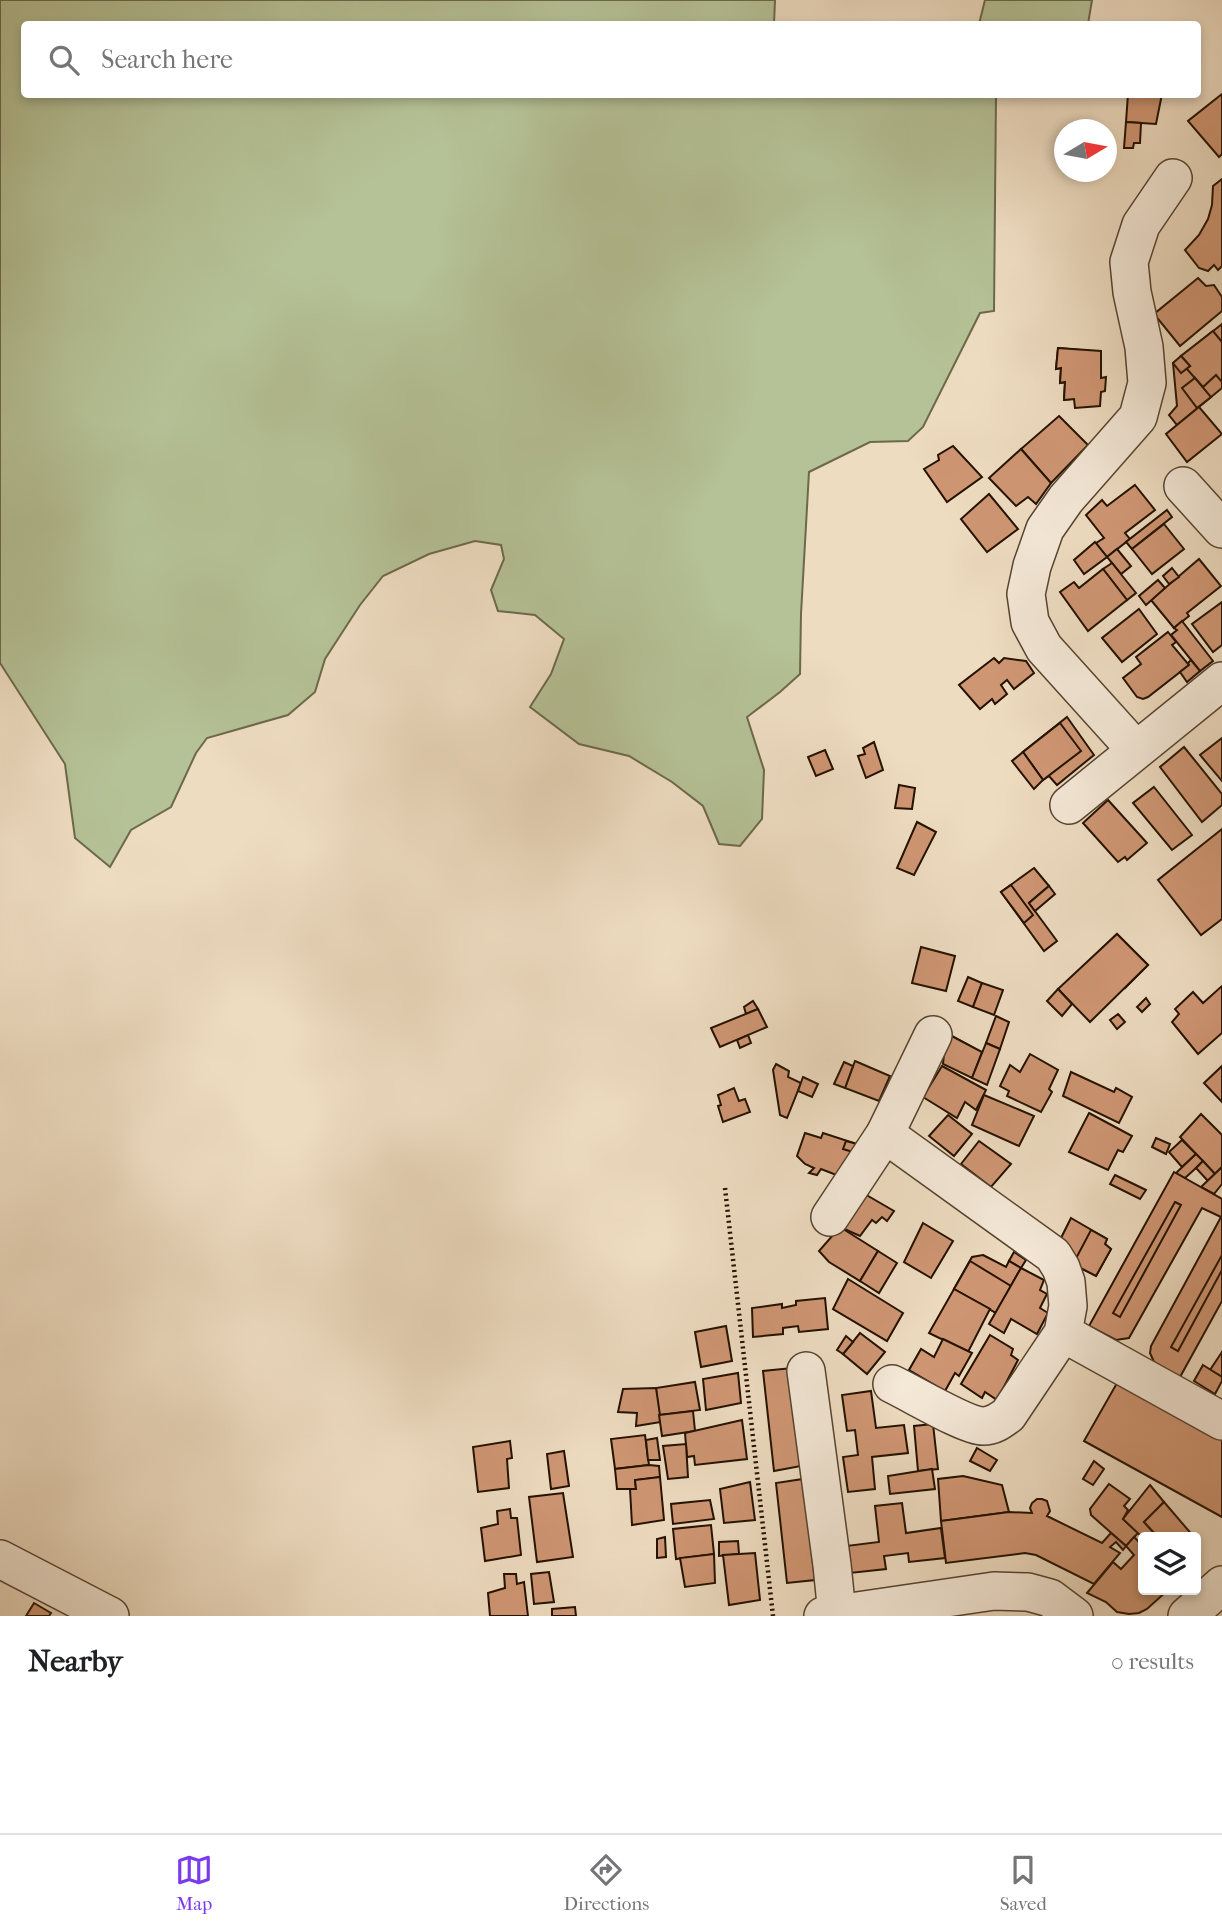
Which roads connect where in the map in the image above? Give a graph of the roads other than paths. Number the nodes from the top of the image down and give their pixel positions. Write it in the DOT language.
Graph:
graph roads {
  1 [pos="1172,178"];
  2 [pos="1183,486"];
  3 [pos="1222,529"];
  4 [pos="1222,681"];
  5 [pos="1136,750"];
  6 [pos="1069,805"];
  7 [pos="933,1035"];
  8 [pos="885,1134"];
  9 [pos="830,1217"];
  10 [pos="1063,1333"];
  11 [pos="806,1371"];
  12 [pos="892,1384"];
  13 [pos="1222,1421"];
  14 [pos="0,1559"];
  15 [pos="1222,1585"];
  16 [pos="830,1615"];
  17 [pos="110,1616"];
  18 [pos="1074,1616"];
  19 [pos="1187,1616"];
  1 -- 5 [label="street"];
  2 -- 3 [label="street"];
  4 -- 5 [label="street"];
  5 -- 6 [label="street"];
  7 -- 8 [label="street"];
  8 -- 9 [label="street"];
  8 -- 10 [label="street"];
  10 -- 12 [label="street"];
  10 -- 13 [label="street"];
  11 -- 16 [label="street"];
  14 -- 17 [label="street"];
  15 -- 19 [label="street"];
  16 -- 18 [label="street"];
}
